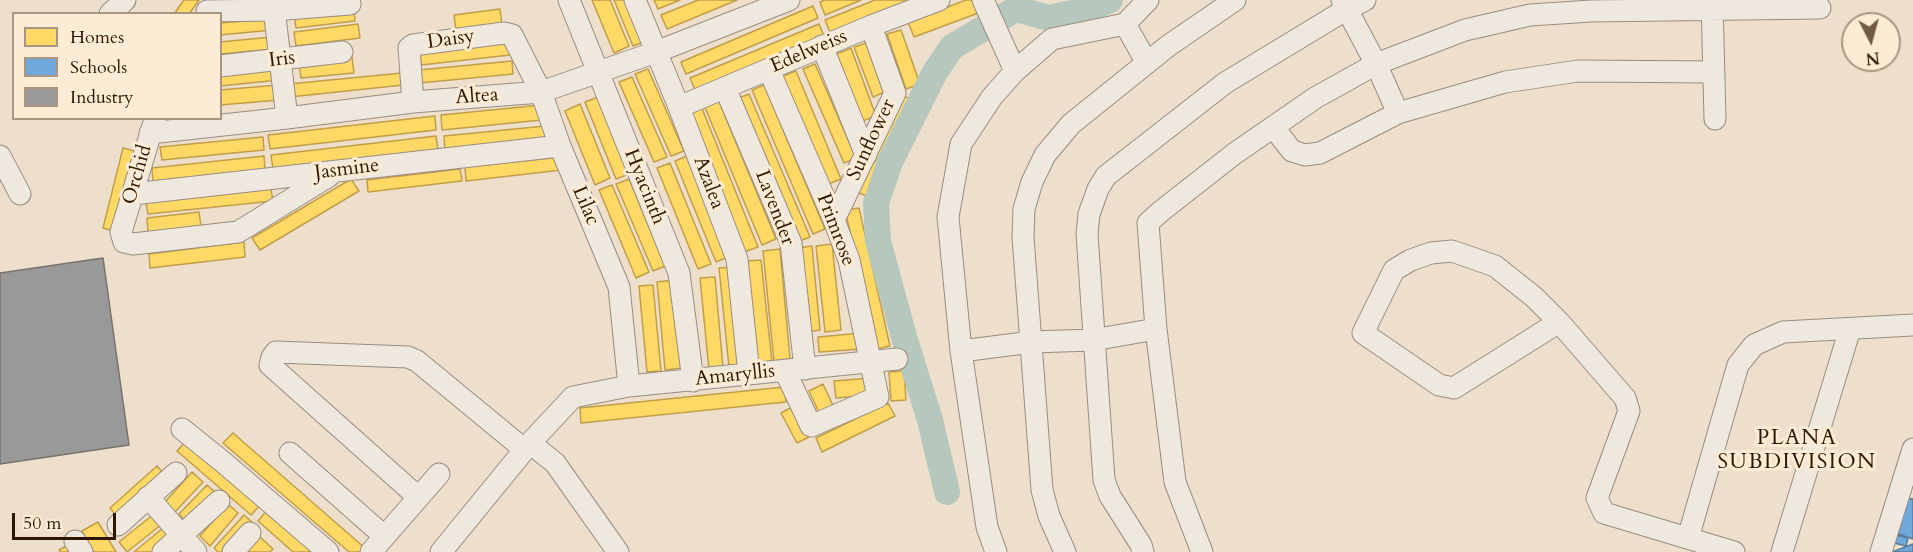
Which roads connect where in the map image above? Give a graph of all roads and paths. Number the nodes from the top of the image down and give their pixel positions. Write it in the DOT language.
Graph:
graph roads {
  1 [pos="125,0"];
  2 [pos="569,0"];
  3 [pos="635,0"];
  4 [pos="789,0"];
  5 [pos="939,0"];
  6 [pos="1148,0"];
  7 [pos="1235,0"];
  8 [pos="1351,3"];
  9 [pos="350,4"];
  10 [pos="274,5"];
  11 [pos="1712,5"];
  12 [pos="985,6"];
  13 [pos="208,8"];
  14 [pos="1820,8"];
  15 [pos="112,12"];
  16 [pos="1125,24"];
  17 [pos="871,26"];
  18 [pos="512,35"];
  19 [pos="822,46"];
  20 [pos="342,52"];
  21 [pos="656,52"];
  22 [pos="280,60"];
  23 [pos="1147,63"];
  24 [pos="1376,64"];
  25 [pos="222,66"];
  26 [pos="769,70"];
  27 [pos="1015,71"];
  28 [pos="598,72"];
  29 [pos="1713,72"];
  30 [pos="725,88"];
  31 [pos="541,92"];
  32 [pos="413,102"];
  33 [pos="680,107"];
  34 [pos="1398,113"];
  35 [pos="287,118"];
  36 [pos="1715,119"];
  37 [pos="152,126"];
  38 [pos="1274,127"];
  39 [pos="560,146"];
  40 [pos="866,155"];
  41 [pos="0,156"];
  42 [pos="335,172"];
  43 [pos="20,194"];
  44 [pos="133,194"];
  45 [pos="834,220"];
  46 [pos="1560,322"];
  47 [pos="1913,325"];
  48 [pos="1156,329"];
  49 [pos="1850,329"];
  50 [pos="1093,340"];
  51 [pos="1032,342"];
  52 [pos="961,351"];
  53 [pos="897,359"];
  54 [pos="871,363"];
  55 [pos="795,370"];
  56 [pos="749,374"];
  57 [pos="693,381"];
  58 [pos="629,386"];
  59 [pos="878,397"];
  60 [pos="182,429"];
  61 [pos="528,446"];
  62 [pos="1913,449"];
  63 [pos="290,453"];
  64 [pos="176,472"];
  65 [pos="439,474"];
  66 [pos="148,497"];
  67 [pos="418,497"];
  68 [pos="219,501"];
  69 [pos="118,525"];
  70 [pos="250,533"];
  71 [pos="182,536"];
  72 [pos="1688,538"];
  73 [pos="378,544"];
  74 [pos="163,552"];
  75 [pos="196,552"];
  76 [pos="233,552"];
  77 [pos="328,552"];
  78 [pos="441,552"];
  79 [pos="618,552"];
  80 [pos="996,552"];
  81 [pos="1065,552"];
  82 [pos="1143,552"];
  83 [pos="1202,552"];
  84 [pos="1734,552"];
  85 [pos="1782,552"];
  86 [pos="1881,552"];
  1 -- 15 [label="street"];
  2 -- 28 [label="street, Hyacinth"];
  3 -- 21 [label="street, Azalea"];
  4 -- 21 [label="street, Altea"];
  5 -- 17 [label="street, Edelweiss"];
  6 -- 16 [label="street"];
  7 -- 23 [label="street"];
  8 -- 24 [label="street"];
  8 -- 50 [label="street"];
  9 -- 10 [label="street"];
  10 -- 13 [label="street"];
  10 -- 22 [label="street"];
  11 -- 14 [label="street"];
  11 -- 24 [label="street"];
  11 -- 29 [label="street"];
  12 -- 27 [label="street"];
  16 -- 23 [label="street"];
  16 -- 27 [label="street"];
  17 -- 19 [label="street, Edelweiss"];
  17 -- 40 [label="street, Sunflower"];
  18 -- 31 [label="street, Lilac"];
  18 -- 32 [label="street, Daisy"];
  19 -- 26 [label="street, Edelweiss"];
  19 -- 40 [label="street"];
  20 -- 22 [label="street, Iris"];
  21 -- 28 [label="street, Altea"];
  21 -- 33 [label="street, Azalea"];
  22 -- 25 [label="street, Iris"];
  22 -- 35 [label="street"];
  23 -- 51 [label="street"];
  24 -- 34 [label="street"];
  24 -- 38 [label="street"];
  26 -- 30 [label="street, Edelweiss"];
  26 -- 45 [label="street, Primrose"];
  27 -- 52 [label="street"];
  28 -- 31 [label="street, Altea"];
  28 -- 57 [label="street, Hyacinth"];
  29 -- 34 [label="street"];
  29 -- 36 [label="street"];
  30 -- 33 [label="street, Edelweiss"];
  30 -- 55 [label="street, Lavender"];
  31 -- 32 [label="street, Altea"];
  31 -- 39 [label="street, Lilac"];
  32 -- 35 [label="street, Altea"];
  33 -- 56 [label="street, Azalea"];
  34 -- 38 [label="street"];
  35 -- 37 [label="street, Altea"];
  37 -- 44 [label="street, Orchid"];
  38 -- 48 [label="street"];
  39 -- 42 [label="street, Jasmine"];
  39 -- 58 [label="street, Lilac"];
  40 -- 45 [label="street, Sunflower"];
  41 -- 43 [label="street"];
  42 -- 44 [label="street, Jasmine"];
  42 -- 44 [label="street, Orchid"];
  45 -- 54 [label="street, Primrose"];
  46 -- 46 [label="street"];
  46 -- 72 [label="street"];
  47 -- 49 [label="street"];
  48 -- 50 [label="street"];
  48 -- 83 [label="street"];
  49 -- 72 [label="street"];
  49 -- 85 [label="street"];
  50 -- 51 [label="street"];
  50 -- 82 [label="street"];
  51 -- 52 [label="street"];
  51 -- 81 [label="street"];
  52 -- 80 [label="street"];
  53 -- 54 [label="street, Amaryllis"];
  54 -- 55 [label="street, Amaryllis"];
  54 -- 59 [label="street, Primrose"];
  55 -- 56 [label="street, Amaryllis"];
  55 -- 59 [label="street, Lavender"];
  56 -- 57 [label="street, Amaryllis"];
  57 -- 58 [label="street, Amaryllis"];
  58 -- 61 [label="street, Amaryllis"];
  60 -- 77 [label="street"];
  61 -- 67 [label="street"];
  61 -- 78 [label="street"];
  61 -- 79 [label="street"];
  62 -- 86 [label="street"];
  63 -- 73 [label="street"];
  64 -- 66 [label="street"];
  65 -- 67 [label="street"];
  66 -- 69 [label="street"];
  66 -- 71 [label="street"];
  67 -- 73 [label="street"];
  68 -- 71 [label="street"];
  70 -- 76 [label="street"];
  71 -- 74 [label="street"];
  71 -- 75 [label="street"];
  72 -- 84 [label="street"];
}
